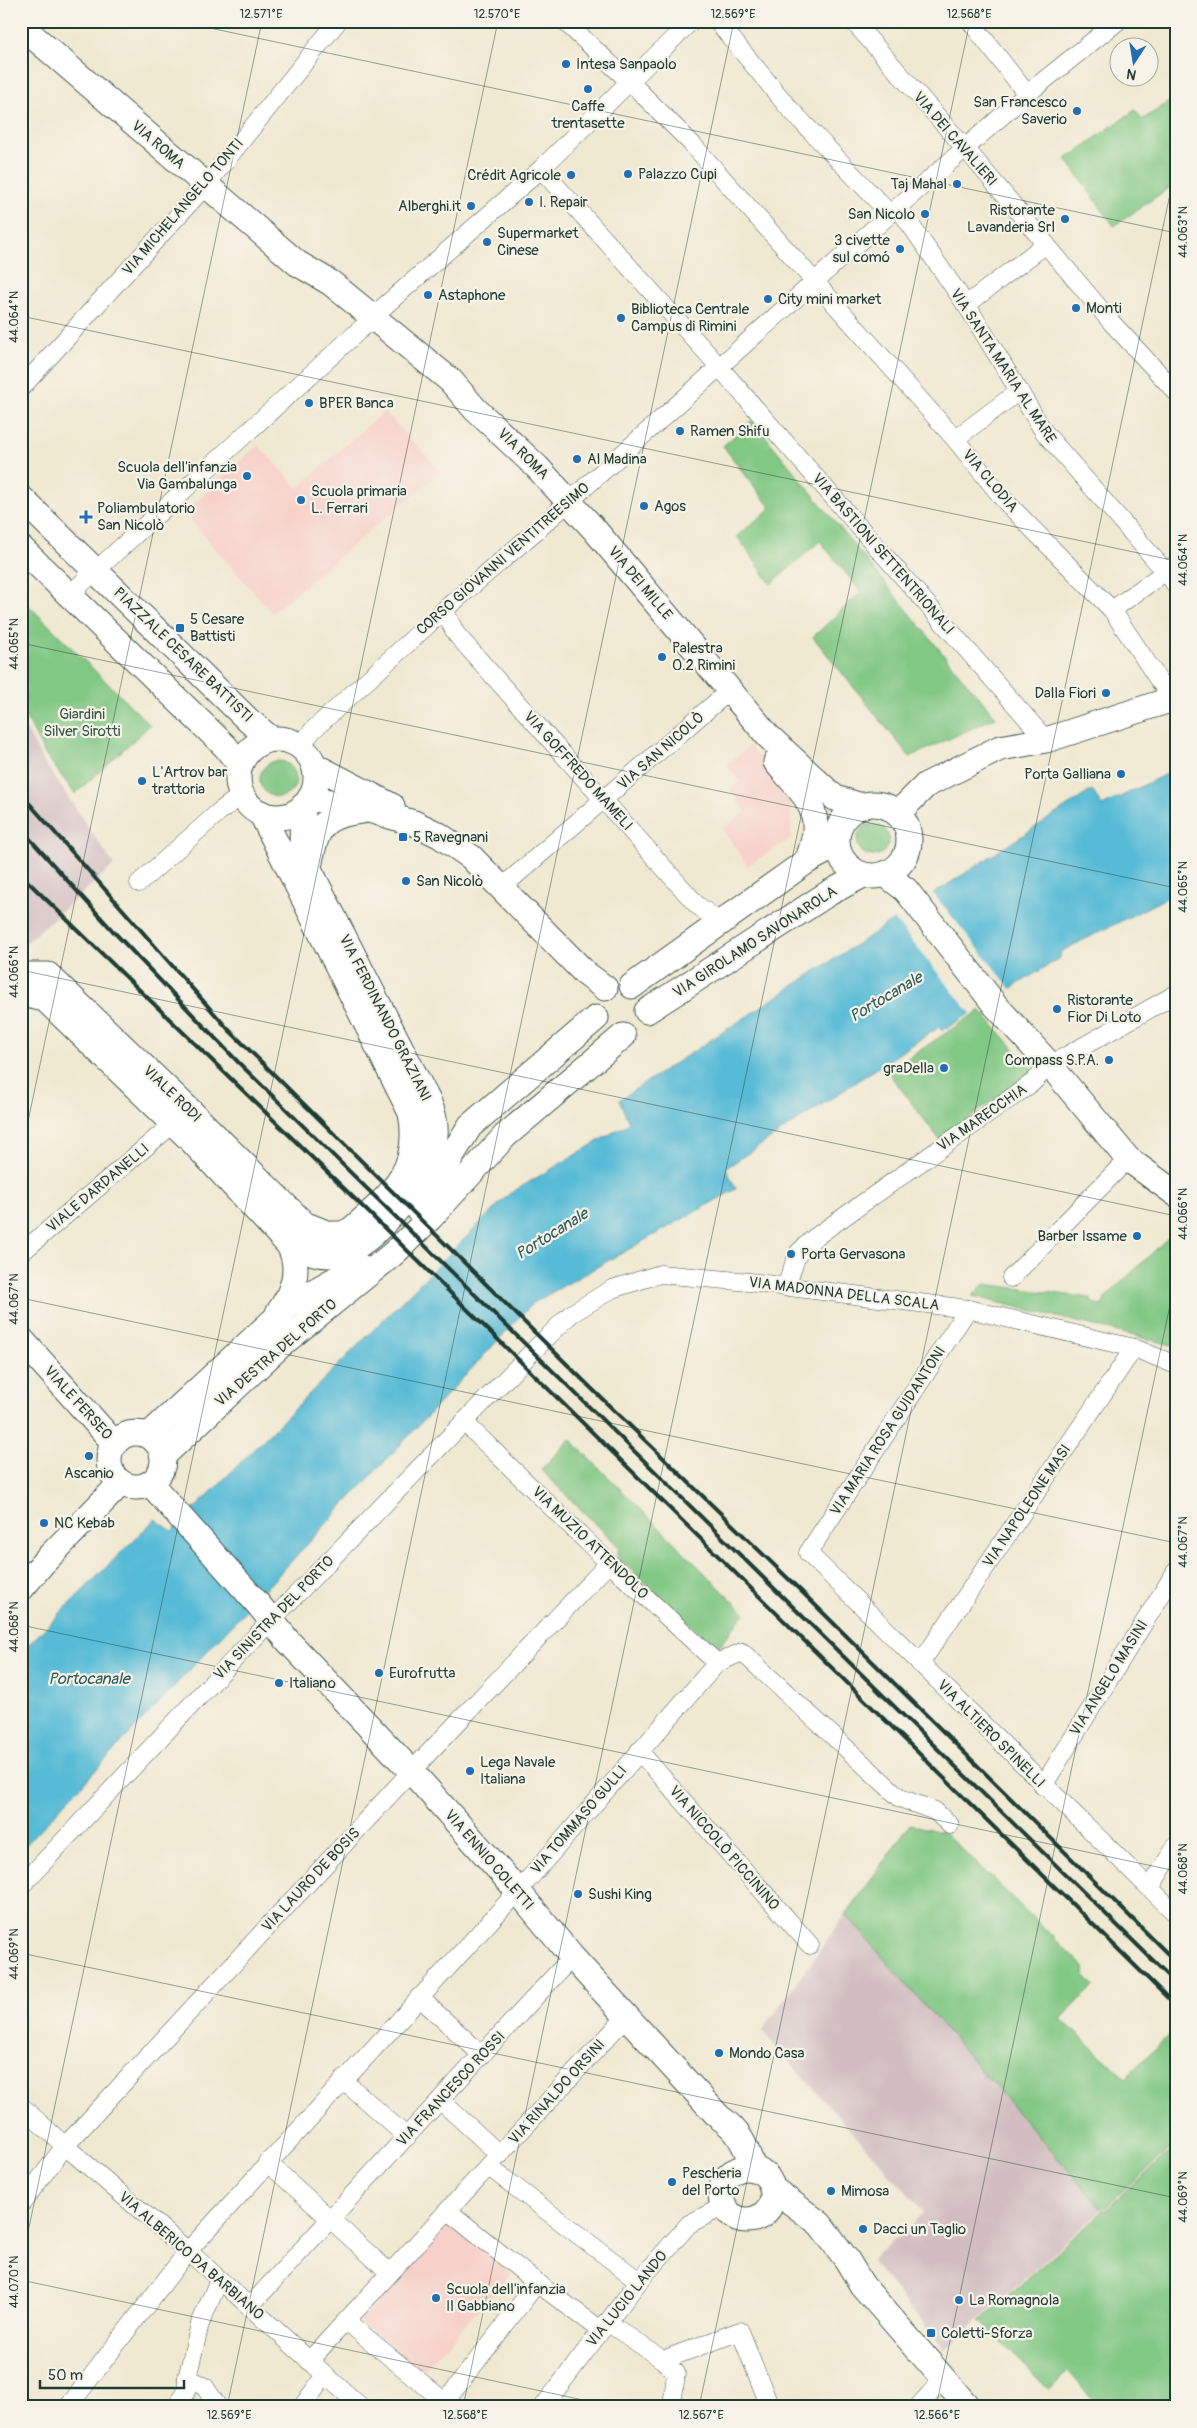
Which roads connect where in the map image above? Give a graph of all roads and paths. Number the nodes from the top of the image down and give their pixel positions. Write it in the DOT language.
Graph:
graph roads {
  1 [pos="338,21"];
  2 [pos="564,21"];
  3 [pos="691,21"];
  4 [pos="717,21"];
  5 [pos="852,21"];
  6 [pos="970,21"];
  7 [pos="1118,21"];
  8 [pos="26,26"];
  9 [pos="630,82"];
  10 [pos="1027,94"];
  11 [pos="965,148"];
  12 [pos="541,169"];
  13 [pos="205,186"];
  14 [pos="894,211"];
  15 [pos="1046,244"];
  16 [pos="816,280"];
  17 [pos="966,306"];
  18 [pos="368,322"];
  19 [pos="720,368"];
  20 [pos="21,388"];
  21 [pos="1019,391"];
  22 [pos="1176,392"];
  23 [pos="955,439"];
  24 [pos="21,498"];
  25 [pos="568,502"];
  26 [pos="21,548"];
  27 [pos="96,569"];
  28 [pos="1172,574"];
  29 [pos="69,594"];
  30 [pos="444,610"];
  31 [pos="1112,610"];
  32 [pos="730,691"];
  33 [pos="1167,696"];
  34 [pos="768,736"];
  35 [pos="271,739"];
  36 [pos="1046,740"];
  37 [pos="300,746"];
  38 [pos="240,765"];
  39 [pos="315,766"];
  40 [pos="242,795"];
  41 [pos="604,800"];
  42 [pos="307,802"];
  43 [pos="862,806"];
  44 [pos="369,810"];
  45 [pos="260,813"];
  46 [pos="897,814"];
  47 [pos="414,823"];
  48 [pos="837,838"];
  49 [pos="905,856"];
  50 [pos="807,861"];
  51 [pos="309,869"];
  52 [pos="874,874"];
  53 [pos="139,883"];
  54 [pos="501,888"];
  55 [pos="906,890"];
  56 [pos="721,923"];
  57 [pos="21,980"];
  58 [pos="632,986"];
  59 [pos="605,988"];
  60 [pos="21,994"];
  61 [pos="1176,994"];
  62 [pos="647,1011"];
  63 [pos="596,1018"];
  64 [pos="623,1036"];
  65 [pos="1050,1065"];
  66 [pos="432,1108"];
  67 [pos="483,1114"];
  68 [pos="174,1123"];
  69 [pos="1128,1159"];
  70 [pos="1176,1194"];
  71 [pos="317,1231"];
  72 [pos="282,1235"];
  73 [pos="390,1249"];
  74 [pos="21,1253"];
  75 [pos="1011,1278"];
  76 [pos="786,1286"];
  77 [pos="968,1310"];
  78 [pos="272,1320"];
  79 [pos="21,1339"];
  80 [pos="1134,1348"];
  81 [pos="530,1354"];
  82 [pos="1176,1365"];
  83 [pos="464,1422"];
  84 [pos="148,1436"];
  85 [pos="115,1444"];
  86 [pos="163,1456"];
  87 [pos="121,1482"];
  88 [pos="150,1483"];
  89 [pos="808,1553"];
  90 [pos="609,1563"];
  91 [pos="1175,1572"];
  92 [pos="21,1589"];
  93 [pos="265,1612"];
  94 [pos="717,1663"];
  95 [pos="920,1664"];
  96 [pos="639,1751"];
  97 [pos="412,1772"];
  98 [pos="1043,1786"];
  99 [pos="950,1825"];
  100 [pos="1176,1846"];
  101 [pos="21,1886"];
  102 [pos="1150,1888"];
  103 [pos="517,1890"];
  104 [pos="1176,1914"];
  105 [pos="810,1945"];
  106 [pos="572,1958"];
  107 [pos="419,1997"];
  108 [pos="626,2017"];
  109 [pos="482,2055"];
  110 [pos="343,2080"];
  111 [pos="440,2100"];
  112 [pos="21,2106"];
  113 [pos="407,2137"];
  114 [pos="65,2146"];
  115 [pos="494,2161"];
  116 [pos="267,2162"];
  117 [pos="744,2170"];
  118 [pos="772,2188"];
  119 [pos="21,2204"];
  120 [pos="724,2206"];
  121 [pos="448,2211"];
  122 [pos="763,2215"];
  123 [pos="330,2220"];
  124 [pos="188,2251"];
  125 [pos="390,2274"];
  126 [pos="219,2280"];
  127 [pos="639,2281"];
  128 [pos="537,2283"];
  129 [pos="862,2285"];
  130 [pos="250,2307"];
  131 [pos="346,2321"];
  132 [pos="604,2326"];
  133 [pos="663,2360"];
  134 [pos="309,2361"];
  135 [pos="325,2376"];
  136 [pos="187,2378"];
  137 [pos="944,2378"];
  138 [pos="68,2407"];
  139 [pos="176,2407"];
  140 [pos="218,2407"];
  141 [pos="302,2407"];
  142 [pos="361,2407"];
  143 [pos="543,2407"];
  144 [pos="672,2407"];
  145 [pos="770,2407"];
  146 [pos="918,2407"];
  147 [pos="968,2407"];
  1 -- 13 [label="street, VIA MICHELANGELO TONTI"];
  2 -- 9 [label="street, VIA CLODIA"];
  3 -- 9 [label="street"];
  4 -- 14 [label="street, VIA SANTA MARIA AL MARE"];
  5 -- 11 [label="street, VIA DEI CAVALIERI"];
  6 -- 10 [label="street"];
  7 -- 10 [label="street, CORSO GIOVANNI VENTITREESIMO"];
  8 -- 13 [label="street, VIA ROMA"];
  9 -- 12 [label="street"];
  9 -- 16 [label="street, VIA CLODIA"];
  10 -- 11 [label="street, CORSO GIOVANNI VENTITREESIMO"];
  11 -- 14 [label="street, CORSO GIOVANNI VENTITREESIMO"];
  11 -- 15 [label="street, VIA DEI CAVALIERI"];
  12 -- 18 [label="street"];
  12 -- 19 [label="street, VIA BASTIONI SETTENTRIONALI"];
  13 -- 18 [label="street, VIA ROMA"];
  13 -- 20 [label="street, VIA MICHELANGELO TONTI"];
  14 -- 16 [label="street, CORSO GIOVANNI VENTITREESIMO"];
  14 -- 17 [label="street, VIA SANTA MARIA AL MARE"];
  15 -- 17 [label="street"];
  15 -- 22 [label="street, VIA DEI CAVALIERI"];
  16 -- 19 [label="street, CORSO GIOVANNI VENTITREESIMO"];
  16 -- 23 [label="street, VIA CLODIA"];
  17 -- 21 [label="street, VIA SANTA MARIA AL MARE"];
  18 -- 25 [label="street, VIA ROMA"];
  18 -- 27 [label="street"];
  19 -- 25 [label="street, CORSO GIOVANNI VENTITREESIMO"];
  19 -- 36 [label="street, VIA BASTIONI SETTENTRIONALI"];
  21 -- 23 [label="street"];
  21 -- 28 [label="street, VIA SANTA MARIA AL MARE"];
  23 -- 31 [label="street, VIA CLODIA"];
  24 -- 27 [label="street, PIAZZALE CESARE BATTISTI"];
  25 -- 30 [label="street, CORSO GIOVANNI VENTITREESIMO"];
  25 -- 32 [label="street, VIA DEI MILLE"];
  26 -- 29 [label="street"];
  27 -- 29 [label="street"];
  27 -- 35 [label="street, PIAZZALE CESARE BATTISTI"];
  28 -- 31 [label="street"];
  29 -- 38 [label="street"];
  30 -- 37 [label="street, CORSO GIOVANNI VENTITREESIMO"];
  30 -- 41 [label="street, VIA GOFFREDO MAMELI"];
  31 -- 33 [label="street, VIA CLODIA"];
  32 -- 34 [label="street, VIA DEI MILLE"];
  32 -- 41 [label="street, VIA SAN NICOLÒ"];
  33 -- 36 [label="street"];
  34 -- 43 [label="street, VIA DEI MILLE"];
  34 -- 48 [label="street, VIA DEI MILLE"];
  34 -- 50 [label="street, VIA DEI MILLE"];
  35 -- 37 [label="street"];
  35 -- 38 [label="street"];
  36 -- 46 [label="street"];
  37 -- 39 [label="street"];
  38 -- 40 [label="street"];
  39 -- 42 [label="street"];
  39 -- 47 [label="street"];
  40 -- 45 [label="street"];
  40 -- 53 [label="street"];
  41 -- 54 [label="street, VIA SAN NICOLÒ"];
  41 -- 56 [label="street, VIA GOFFREDO MAMELI"];
  42 -- 44 [label="street"];
  42 -- 45 [label="street"];
  42 -- 51 [label="street, VIA FERDINANDO GRAZIANI"];
  43 -- 46 [label="street"];
  43 -- 48 [label="street"];
  44 -- 47 [label="street"];
  44 -- 51 [label="street"];
  45 -- 71 [label="street, VIA FERDINANDO GRAZIANI"];
  46 -- 49 [label="street"];
  47 -- 54 [label="street"];
  48 -- 50 [label="street, VIA GIROLAMO SAVONAROLA"];
  48 -- 52 [label="street"];
  49 -- 52 [label="street"];
  49 -- 55 [label="street"];
  50 -- 56 [label="street, VIA GIROLAMO SAVONAROLA"];
  51 -- 66 [label="street, VIA FERDINANDO GRAZIANI"];
  52 -- 55 [label="street"];
  52 -- 62 [label="street, VIA GIROLAMO SAVONAROLA"];
  54 -- 59 [label="street"];
  55 -- 65 [label="street"];
  56 -- 58 [label="street, VIA GIROLAMO SAVONAROLA"];
  57 -- 71 [label="street, VIALE RODI"];
  58 -- 59 [label="street"];
  58 -- 62 [label="street"];
  59 -- 63 [label="street"];
  60 -- 68 [label="street, VIALE RODI"];
  61 -- 65 [label="street, VIA MARECCHIA"];
  62 -- 64 [label="street"];
  63 -- 64 [label="street"];
  63 -- 67 [label="street"];
  64 -- 73 [label="street"];
  65 -- 69 [label="street"];
  65 -- 76 [label="street, VIA MARECCHIA"];
  66 -- 67 [label="street"];
  66 -- 72 [label="street, VIA FERDINANDO GRAZIANI"];
  67 -- 73 [label="street"];
  68 -- 72 [label="street, VIALE RODI"];
  68 -- 74 [label="street, VIALE DARDANELLI"];
  69 -- 70 [label="street"];
  69 -- 75 [label="street"];
  72 -- 78 [label="street"];
  73 -- 78 [label="street, VIA DESTRA DEL PORTO"];
  73 -- 86 [label="street, VIA DESTRA DEL PORTO"];
  76 -- 77 [label="street, VIA MADONNA DELLA SCALA"];
  76 -- 81 [label="street, VIA MADONNA DELLA SCALA"];
  77 -- 80 [label="street, VIA MADONNA DELLA SCALA"];
  77 -- 89 [label="street, VIA MARIA ROSA GUIDANTONI"];
  78 -- 84 [label="street, VIA DESTRA DEL PORTO"];
  79 -- 85 [label="street, VIALE PERSEO"];
  80 -- 82 [label="street, VIA MADONNA DELLA SCALA"];
  80 -- 95 [label="street, VIA NAPOLEONE MASI"];
  81 -- 83 [label="street, VIA SINISTRA DEL PORTO"];
  83 -- 90 [label="street, VIA MUZIO ATTENDOLO"];
  83 -- 93 [label="street, VIA SINISTRA DEL PORTO"];
  84 -- 85 [label="street"];
  84 -- 86 [label="street"];
  85 -- 87 [label="street"];
  86 -- 88 [label="street, VIA DESTRA DEL PORTO"];
  87 -- 88 [label="street"];
  87 -- 92 [label="street"];
  88 -- 93 [label="street, VIA ENNIO COLETTI"];
  89 -- 95 [label="street, VIA ALTIERO SPINELLI"];
  90 -- 94 [label="street, VIA MUZIO ATTENDOLO"];
  90 -- 97 [label="street, VIA LAURO DE BOSIS"];
  91 -- 98 [label="street, VIA ANGELO MASINI"];
  93 -- 97 [label="street, VIA ENNIO COLETTI"];
  93 -- 101 [label="street, VIA SINISTRA DEL PORTO"];
  94 -- 96 [label="street, VIA TOMMASO GULLI"];
  94 -- 99 [label="street"];
  95 -- 98 [label="street, VIA ALTIERO SPINELLI"];
  96 -- 103 [label="street, VIA TOMMASO GULLI"];
  96 -- 105 [label="street, VIA NICCOLÒ PICCININO"];
  97 -- 103 [label="street, VIA ENNIO COLETTI"];
  97 -- 114 [label="street, VIA LAURO DE BOSIS"];
  98 -- 102 [label="street, VIA ALTIERO SPINELLI"];
  100 -- 102 [label="street"];
  102 -- 104 [label="street, VIA ALTIERO SPINELLI"];
  103 -- 106 [label="street, VIA ENNIO COLETTI"];
  103 -- 107 [label="street, VIA TOMMASO GULLI"];
  106 -- 108 [label="street, VIA ENNIO COLETTI"];
  106 -- 109 [label="street, VIA FRANCESCO ROSSI"];
  107 -- 109 [label="street"];
  107 -- 110 [label="street, VIA TOMMASO GULLI"];
  108 -- 115 [label="street, VIA RINALDO ORSINI"];
  108 -- 117 [label="street, VIA ENNIO COLETTI"];
  109 -- 111 [label="street, VIA FRANCESCO ROSSI"];
  110 -- 113 [label="street"];
  110 -- 116 [label="street, VIA TOMMASO GULLI"];
  111 -- 113 [label="street, VIA FRANCESCO ROSSI"];
  111 -- 115 [label="street"];
  112 -- 114 [label="street, VIA ALBERICO DA BARBIANO"];
  113 -- 123 [label="street, VIA FRANCESCO ROSSI"];
  114 -- 119 [label="street, VIA LAURO DE BOSIS"];
  114 -- 124 [label="street, VIA ALBERICO DA BARBIANO"];
  115 -- 121 [label="street, VIA RINALDO ORSINI"];
  115 -- 127 [label="street"];
  116 -- 123 [label="street"];
  116 -- 124 [label="street, VIA TOMMASO GULLI"];
  117 -- 118 [label="street"];
  117 -- 120 [label="street"];
  118 -- 122 [label="street"];
  118 -- 129 [label="street"];
  120 -- 122 [label="street"];
  120 -- 127 [label="street, VIA LUCIO LANDO"];
  121 -- 125 [label="street, VIA RINALDO ORSINI"];
  121 -- 128 [label="street"];
  122 -- 129 [label="street"];
  123 -- 125 [label="street"];
  123 -- 130 [label="street, VIA FRANCESCO ROSSI"];
  124 -- 126 [label="street, VIA ALBERICO DA BARBIANO"];
  124 -- 138 [label="street, VIA TOMMASO GULLI"];
  125 -- 131 [label="street, VIA RINALDO ORSINI"];
  126 -- 130 [label="street, VIA ALBERICO DA BARBIANO"];
  126 -- 136 [label="street"];
  127 -- 132 [label="street, VIA LUCIO LANDO"];
  128 -- 131 [label="street"];
  128 -- 132 [label="street"];
  129 -- 137 [label="street"];
  130 -- 134 [label="street, VIA ALBERICO DA BARBIANO"];
  131 -- 134 [label="street, VIA RINALDO ORSINI"];
  132 -- 133 [label="street"];
  132 -- 143 [label="street, VIA LUCIO LANDO"];
  133 -- 144 [label="street"];
  133 -- 145 [label="street"];
  134 -- 135 [label="street, VIA ALBERICO DA BARBIANO"];
  135 -- 141 [label="street"];
  135 -- 142 [label="street, VIA ALBERICO DA BARBIANO"];
  136 -- 139 [label="street"];
  136 -- 140 [label="street"];
  137 -- 146 [label="street"];
  137 -- 147 [label="street"];
}
